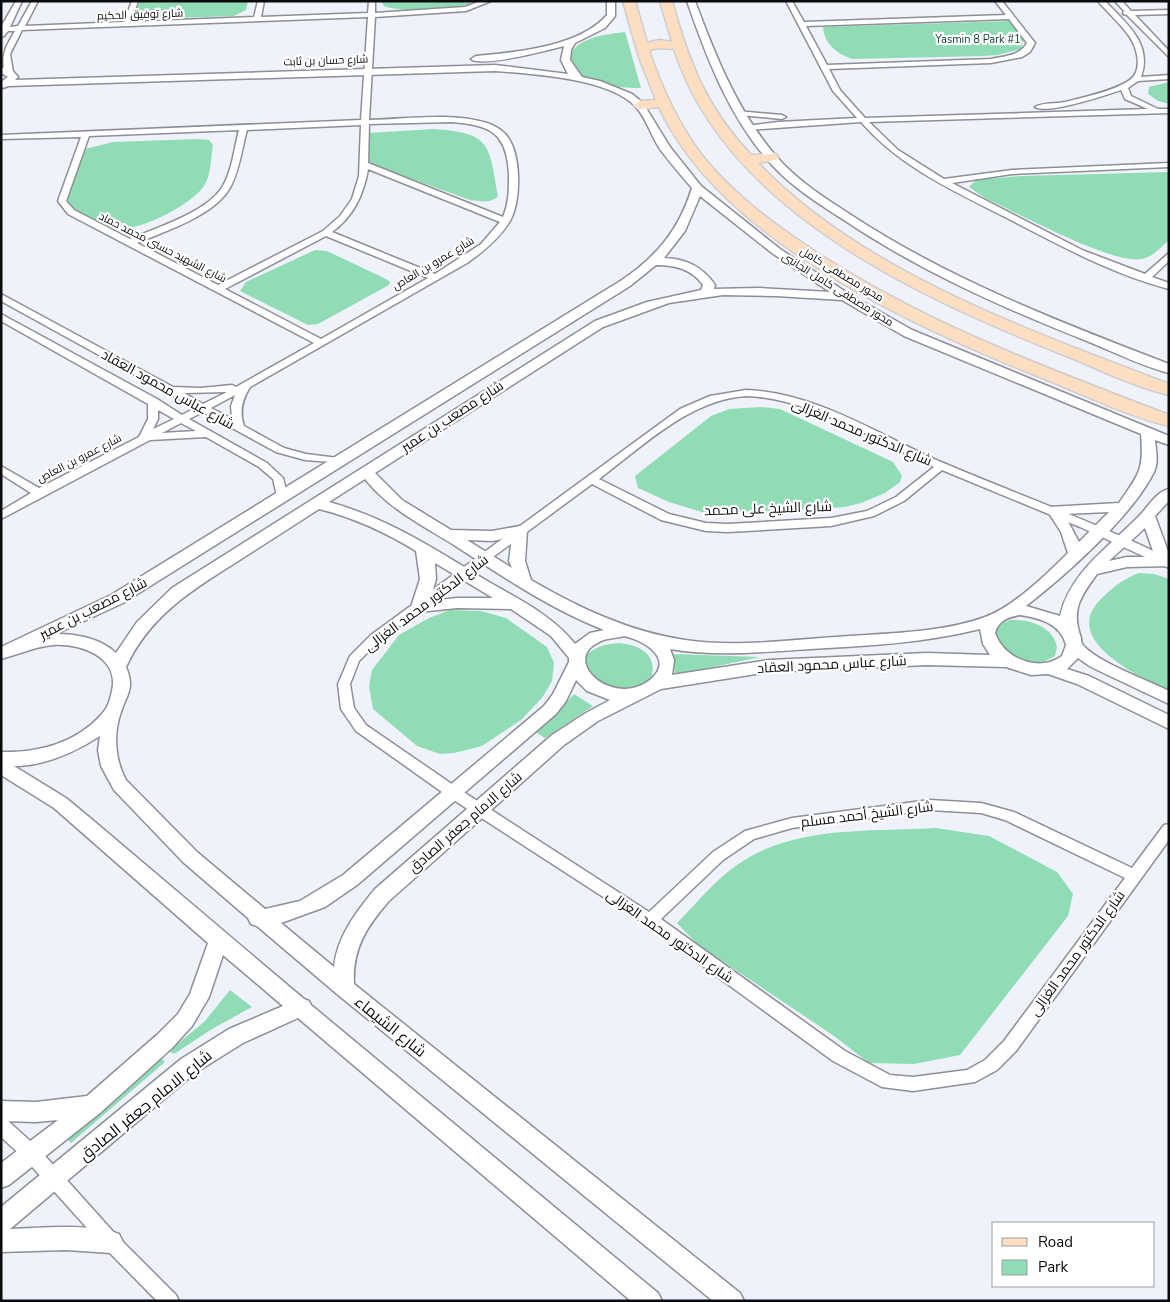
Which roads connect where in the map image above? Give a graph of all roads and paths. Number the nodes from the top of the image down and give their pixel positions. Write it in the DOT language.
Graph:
graph roads {
  1 [pos="19,1"];
  2 [pos="35,1"];
  3 [pos="135,1"];
  4 [pos="261,1"];
  5 [pos="488,1"];
  6 [pos="629,1"];
  7 [pos="666,1"];
  8 [pos="691,1"];
  9 [pos="789,1"];
  10 [pos="998,1"];
  11 [pos="1101,1"];
  12 [pos="1118,1"];
  13 [pos="372,3"];
  14 [pos="612,6"];
  15 [pos="1169,12"];
  16 [pos="1130,13"];
  17 [pos="13,14"];
  18 [pos="27,14"];
  19 [pos="400,14"];
  20 [pos="1112,14"];
  21 [pos="372,16"];
  22 [pos="1012,17"];
  23 [pos="339,18"];
  24 [pos="1,19"];
  25 [pos="257,19"];
  26 [pos="126,24"];
  27 [pos="801,24"];
  28 [pos="58,27"];
  29 [pos="372,27"];
  30 [pos="20,28"];
  31 [pos="674,30"];
  32 [pos="2,31"];
  33 [pos="646,32"];
  34 [pos="573,40"];
  35 [pos="11,44"];
  36 [pos="680,46"];
  37 [pos="642,48"];
  38 [pos="1169,54"];
  39 [pos="368,67"];
  40 [pos="824,67"];
  41 [pos="1169,77"];
  42 [pos="578,78"];
  43 [pos="5,79"];
  44 [pos="1136,79"];
  45 [pos="1124,87"];
  46 [pos="663,103"];
  47 [pos="640,105"];
  48 [pos="1168,111"];
  49 [pos="740,113"];
  50 [pos="860,117"];
  51 [pos="365,122"];
  52 [pos="244,128"];
  53 [pos="750,128"];
  54 [pos="86,134"];
  55 [pos="1,137"];
  56 [pos="771,157"];
  57 [pos="746,160"];
  58 [pos="365,165"];
  59 [pos="1169,165"];
  60 [pos="943,182"];
  61 [pos="697,188"];
  62 [pos="506,221"];
  63 [pos="326,233"];
  64 [pos="129,243"];
  65 [pos="1169,256"];
  66 [pos="654,262"];
  67 [pos="435,277"];
  68 [pos="1146,278"];
  69 [pos="1169,286"];
  70 [pos="220,288"];
  71 [pos="706,293"];
  72 [pos="845,297"];
  73 [pos="1,298"];
  74 [pos="884,299"];
  75 [pos="865,308"];
  76 [pos="1,317"];
  77 [pos="320,342"];
  78 [pos="1169,369"];
  79 [pos="247,385"];
  80 [pos="171,390"];
  81 [pos="1169,390"];
  82 [pos="153,402"];
  83 [pos="202,407"];
  84 [pos="181,418"];
  85 [pos="1169,421"];
  86 [pos="239,428"];
  87 [pos="1148,433"];
  88 [pos="209,434"];
  89 [pos="144,438"];
  90 [pos="1169,441"];
  91 [pos="342,462"];
  92 [pos="941,466"];
  93 [pos="1,469"];
  94 [pos="366,472"];
  95 [pos="590,479"];
  96 [pos="39,493"];
  97 [pos="1169,493"];
  98 [pos="282,498"];
  99 [pos="316,502"];
  100 [pos="1123,507"];
  101 [pos="1054,510"];
  102 [pos="1,516"];
  103 [pos="1148,516"];
  104 [pos="520,531"];
  105 [pos="1098,531"];
  106 [pos="449,535"];
  107 [pos="1121,543"];
  108 [pos="423,550"];
  109 [pos="1076,555"];
  110 [pos="484,558"];
  111 [pos="1166,563"];
  112 [pos="1093,570"];
  113 [pos="464,572"];
  114 [pos="524,582"];
  115 [pos="515,605"];
  116 [pos="419,607"];
  117 [pos="1009,611"];
  118 [pos="992,621"];
  119 [pos="624,631"];
  120 [pos="1068,631"];
  121 [pos="647,637"];
  122 [pos="1074,647"];
  123 [pos="9,650"];
  124 [pos="576,661"];
  125 [pos="1007,661"];
  126 [pos="118,667"];
  127 [pos="1047,668"];
  128 [pos="659,683"];
  129 [pos="636,694"];
  130 [pos="1169,698"];
  131 [pos="112,714"];
  132 [pos="1169,723"];
  133 [pos="1,759"];
  134 [pos="1,766"];
  135 [pos="454,793"];
  136 [pos="480,809"];
  137 [pos="1169,829"];
  138 [pos="1133,875"];
  139 [pos="258,918"];
  140 [pos="650,920"];
  141 [pos="220,940"];
  142 [pos="344,988"];
  143 [pos="302,1007"];
  144 [pos="92,1106"];
  145 [pos="1,1110"];
  146 [pos="1,1126"];
  147 [pos="32,1154"];
  148 [pos="1,1177"];
  149 [pos="55,1179"];
  150 [pos="1,1222"];
  151 [pos="1,1242"];
  152 [pos="110,1242"];
  153 [pos="727,1299"];
  154 [pos="170,1301"];
  155 [pos="650,1301"];
  1 -- 17 [label="street"];
  2 -- 18 [label="street"];
  3 -- 26 [label="street"];
  4 -- 25 [label="street"];
  5 -- 19 [label="street, شارع توفيق الحكيم"];
  6 -- 33 [label="main road, محور مصطفى كامل"];
  7 -- 31 [label="main road"];
  8 -- 49 [label="street"];
  9 -- 27 [label="street"];
  10 -- 22 [label="street"];
  11 -- 20 [label="street"];
  12 -- 16 [label="street"];
  13 -- 19 [label="street"];
  13 -- 21 [label="street"];
  13 -- 23 [label="street"];
  14 -- 34 [label="street, شارع حسان بن ثابت"];
  15 -- 16 [label="street"];
  16 -- 20 [label="street"];
  16 -- 38 [label="street"];
  17 -- 24 [label="street"];
  17 -- 32 [label="street"];
  18 -- 28 [label="street"];
  18 -- 30 [label="street"];
  19 -- 21 [label="street, شارع توفيق الحكيم"];
  19 -- 29 [label="street"];
  20 -- 44 [label="street"];
  21 -- 23 [label="street, شارع توفيق الحكيم"];
  21 -- 29 [label="street"];
  22 -- 27 [label="street"];
  22 -- 40 [label="street"];
  23 -- 25 [label="street, شارع توفيق الحكيم"];
  23 -- 29 [label="street"];
  25 -- 26 [label="street, شارع توفيق الحكيم"];
  26 -- 28 [label="street, شارع توفيق الحكيم"];
  27 -- 40 [label="street"];
  28 -- 30 [label="street, شارع توفيق الحكيم"];
  28 -- 35 [label="street"];
  29 -- 39 [label="street"];
  30 -- 32 [label="street, شارع توفيق الحكيم"];
  30 -- 35 [label="street"];
  31 -- 33 [label="main road"];
  31 -- 36 [label="main road"];
  33 -- 37 [label="main road, محور مصطفى كامل"];
  34 -- 39 [label="street, شارع حسان بن ثابت"];
  34 -- 42 [label="street"];
  35 -- 43 [label="street"];
  36 -- 37 [label="main road"];
  36 -- 57 [label="main road"];
  37 -- 46 [label="main road, محور مصطفى كامل"];
  39 -- 42 [label="street, شارع حسان بن ثابت"];
  39 -- 43 [label="street, شارع حسان بن ثابت"];
  39 -- 51 [label="street"];
  40 -- 50 [label="street"];
  41 -- 44 [label="street"];
  42 -- 47 [label="street, شارع حسان بن ثابت"];
  44 -- 45 [label="street"];
  45 -- 48 [label="street"];
  45 -- 50 [label="street"];
  46 -- 47 [label="main road"];
  46 -- 74 [label="main road, محور مصطفى كامل"];
  47 -- 61 [label="street, محور مصطفى كامل الجانبى"];
  48 -- 50 [label="street"];
  49 -- 50 [label="street"];
  49 -- 53 [label="street"];
  50 -- 53 [label="street"];
  50 -- 60 [label="street"];
  51 -- 52 [label="street, شارع عمرو بن العاص"];
  51 -- 58 [label="street"];
  51 -- 62 [label="street, شارع عمرو بن العاص"];
  52 -- 54 [label="street, شارع عمرو بن العاص"];
  52 -- 64 [label="street"];
  53 -- 56 [label="street"];
  54 -- 55 [label="street, شارع عمرو بن العاص"];
  54 -- 64 [label="street, شارع الشهيد حسنى محمد حماد"];
  56 -- 57 [label="main road"];
  56 -- 78 [label="street"];
  57 -- 81 [label="main road"];
  58 -- 62 [label="street"];
  58 -- 63 [label="street"];
  59 -- 60 [label="street"];
  60 -- 68 [label="street"];
  61 -- 66 [label="street, شارع مصعب بن عمير"];
  61 -- 72 [label="street, محور مصطفى كامل الجانبى"];
  62 -- 67 [label="street, شارع عمرو بن العاص"];
  63 -- 67 [label="street"];
  63 -- 70 [label="street"];
  64 -- 70 [label="street, شارع الشهيد حسنى محمد حماد"];
  65 -- 68 [label="street"];
  66 -- 71 [label="street"];
  66 -- 91 [label="street, شارع مصعب بن عمير"];
  67 -- 77 [label="street, شارع عمرو بن العاص"];
  68 -- 69 [label="street"];
  70 -- 77 [label="street, شارع الشهيد حسنى محمد حماد"];
  71 -- 72 [label="street, شارع مصعب بن عمير"];
  71 -- 94 [label="street, شارع مصعب بن عمير"];
  72 -- 75 [label="street, محور مصطفى كامل الجانبى"];
  73 -- 80 [label="street, شارع عباس محمود العقاد"];
  74 -- 75 [label="main road"];
  74 -- 85 [label="main road, محور مصطفى كامل"];
  75 -- 87 [label="street, محور مصطفى كامل الجانبى"];
  76 -- 82 [label="street, شارع عباس محمود العقاد"];
  77 -- 79 [label="street, شارع عمرو بن العاص"];
  79 -- 80 [label="street"];
  79 -- 83 [label="street, شارع عمرو بن العاص"];
  79 -- 86 [label="street"];
  80 -- 83 [label="street, شارع عباس محمود العقاد"];
  82 -- 84 [label="street, شارع عباس محمود العقاد"];
  82 -- 89 [label="street"];
  83 -- 84 [label="street, شارع عمرو بن العاص"];
  83 -- 86 [label="street, شارع عباس محمود العقاد"];
  84 -- 88 [label="street, شارع عباس محمود العقاد"];
  84 -- 89 [label="street, شارع عمرو بن العاص"];
  86 -- 91 [label="street, شارع عباس محمود العقاد"];
  87 -- 90 [label="street, محور مصطفى كامل الجانبى"];
  87 -- 100 [label="street"];
  88 -- 89 [label="street"];
  88 -- 98 [label="street, شارع عباس محمود العقاد"];
  89 -- 96 [label="street, شارع عمرو بن العاص"];
  91 -- 98 [label="street, شارع مصعب بن عمير"];
  92 -- 95 [label="street, شارع الشيخ على محمد"];
  92 -- 95 [label="street, شارع الدكتور محمد الغزالى"];
  92 -- 101 [label="street, شارع الدكتور محمد الغزالى"];
  93 -- 96 [label="street"];
  94 -- 99 [label="street, شارع مصعب بن عمير"];
  94 -- 106 [label="street"];
  95 -- 104 [label="street, شارع الدكتور محمد الغزالى"];
  96 -- 102 [label="street, شارع عمرو بن العاص"];
  97 -- 103 [label="street"];
  98 -- 123 [label="street, شارع مصعب بن عمير"];
  99 -- 108 [label="street"];
  99 -- 126 [label="street, شارع مصعب بن عمير"];
  100 -- 101 [label="street"];
  100 -- 105 [label="street"];
  101 -- 105 [label="street, شارع الدكتور محمد الغزالى"];
  101 -- 109 [label="street"];
  103 -- 107 [label="street"];
  103 -- 111 [label="street"];
  104 -- 106 [label="street"];
  104 -- 110 [label="street, شارع الدكتور محمد الغزالى"];
  104 -- 114 [label="street"];
  105 -- 107 [label="street, شارع الدكتور محمد الغزالى"];
  105 -- 109 [label="street"];
  106 -- 110 [label="street"];
  107 -- 111 [label="street, شارع الدكتور محمد الغزالى"];
  107 -- 112 [label="street"];
  108 -- 113 [label="street"];
  108 -- 116 [label="street"];
  109 -- 117 [label="street"];
  110 -- 113 [label="street, شارع الدكتور محمد الغزالى"];
  110 -- 114 [label="street"];
  111 -- 112 [label="street"];
  112 -- 120 [label="street"];
  113 -- 115 [label="street"];
  113 -- 116 [label="street, شارع الدكتور محمد الغزالى"];
  114 -- 119 [label="street"];
  115 -- 116 [label="street"];
  115 -- 124 [label="street"];
  116 -- 135 [label="street, شارع الدكتور محمد الغزالى"];
  117 -- 118 [label="street"];
  117 -- 120 [label="street"];
  118 -- 121 [label="street, شارع عباس محمود العقاد"];
  118 -- 125 [label="street"];
  119 -- 121 [label="street"];
  119 -- 124 [label="street"];
  120 -- 122 [label="street"];
  121 -- 128 [label="street"];
  122 -- 127 [label="street"];
  122 -- 130 [label="street"];
  123 -- 126 [label="street"];
  124 -- 129 [label="street"];
  124 -- 135 [label="street, شارع الامام جعفر الصادق"];
  125 -- 127 [label="street"];
  125 -- 128 [label="street, شارع عباس محمود العقاد"];
  126 -- 131 [label="street"];
  127 -- 132 [label="street"];
  128 -- 129 [label="street"];
  129 -- 136 [label="street, شارع الامام جعفر الصادق"];
  131 -- 133 [label="street"];
  131 -- 139 [label="street, شارع الشيماء"];
  134 -- 141 [label="street"];
  135 -- 136 [label="street, شارع الدكتور محمد الغزالى"];
  135 -- 139 [label="street, شارع الامام جعفر الصادق"];
  136 -- 140 [label="street, شارع الدكتور محمد الغزالى"];
  136 -- 142 [label="street, شارع الامام جعفر الصادق"];
  137 -- 138 [label="street, شارع الدكتور محمد الغزالى"];
  138 -- 140 [label="street, شارع الشيخ أحمد مسلم"];
  138 -- 140 [label="street, شارع الدكتور محمد الغزالى"];
  139 -- 142 [label="street, شارع الشيماء"];
  141 -- 143 [label="street"];
  141 -- 144 [label="street"];
  142 -- 153 [label="street, شارع الشيماء"];
  143 -- 149 [label="street, شارع الامام جعفر الصادق"];
  143 -- 155 [label="street"];
  144 -- 145 [label="street"];
  144 -- 147 [label="street"];
  146 -- 147 [label="street"];
  147 -- 148 [label="street"];
  147 -- 149 [label="street"];
  149 -- 150 [label="street, شارع الامام جعفر الصادق"];
  149 -- 152 [label="street"];
  151 -- 152 [label="street"];
  152 -- 154 [label="street"];
}
